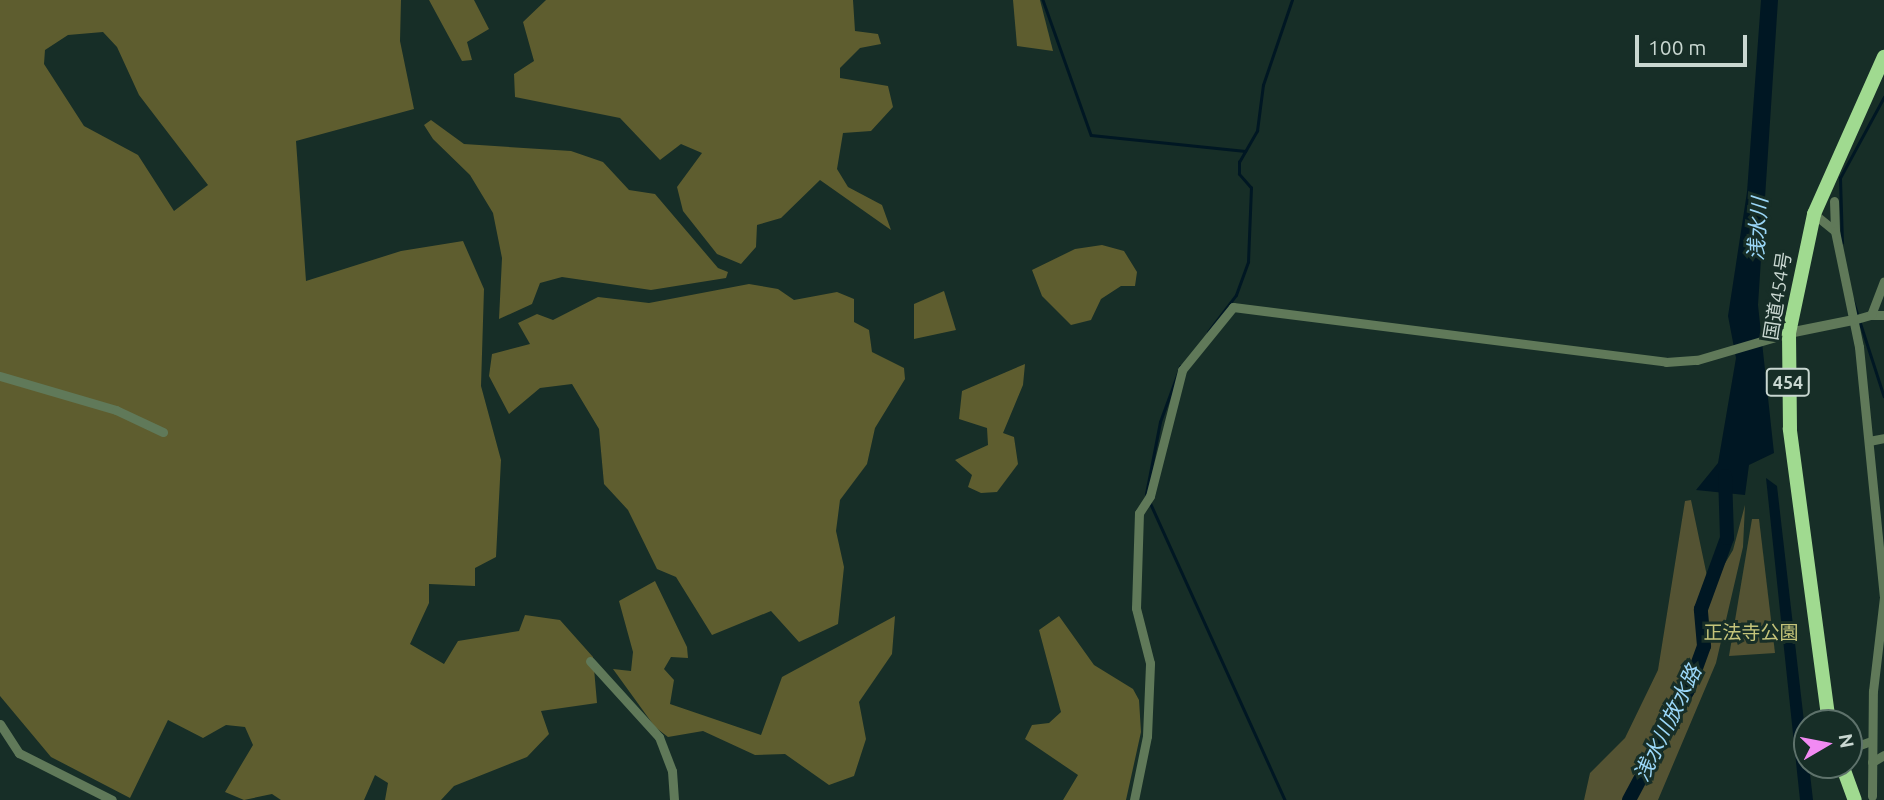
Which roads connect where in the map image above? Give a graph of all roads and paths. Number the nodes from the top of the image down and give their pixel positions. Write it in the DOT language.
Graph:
graph roads {
  1 [pos="1884,57"];
  2 [pos="1834,201"];
  3 [pos="1814,215"];
  4 [pos="1835,231"];
  5 [pos="1884,281"];
  6 [pos="1871,315"];
  7 [pos="1884,315"];
  8 [pos="1853,320"];
  9 [pos="1789,333"];
  10 [pos="0,376"];
  11 [pos="163,432"];
  12 [pos="1884,438"];
  13 [pos="1869,441"];
  14 [pos="1881,527"];
  15 [pos="1884,597"];
  16 [pos="590,661"];
  17 [pos="1827,709"];
  18 [pos="0,724"];
  19 [pos="1871,741"];
  20 [pos="1863,744"];
  21 [pos="1884,755"];
  22 [pos="1872,762"];
  23 [pos="1847,779"];
  24 [pos="1872,796"];
  25 [pos="112,800"];
  26 [pos="674,800"];
  27 [pos="1134,800"];
  28 [pos="1855,800"];
  1 -- 3 [label="highway, 国道454号 / 454"];
  2 -- 4 [label="street"];
  3 -- 4 [label="street"];
  3 -- 9 [label="highway, 国道454号 / 454"];
  4 -- 8 [label="street"];
  5 -- 6 [label="street"];
  6 -- 7 [label="street"];
  6 -- 8 [label="street"];
  8 -- 9 [label="street"];
  8 -- 13 [label="street"];
  9 -- 17 [label="highway, 国道454号 / 454"];
  9 -- 27 [label="street"];
  10 -- 11 [label="street"];
  12 -- 13 [label="street"];
  13 -- 14 [label="street"];
  14 -- 15 [label="street"];
  15 -- 19 [label="street"];
  16 -- 26 [label="street"];
  18 -- 25 [label="street"];
  19 -- 20 [label="street"];
  19 -- 22 [label="street"];
  21 -- 22 [label="street"];
  22 -- 24 [label="street"];
  23 -- 28 [label="highway"];
}
